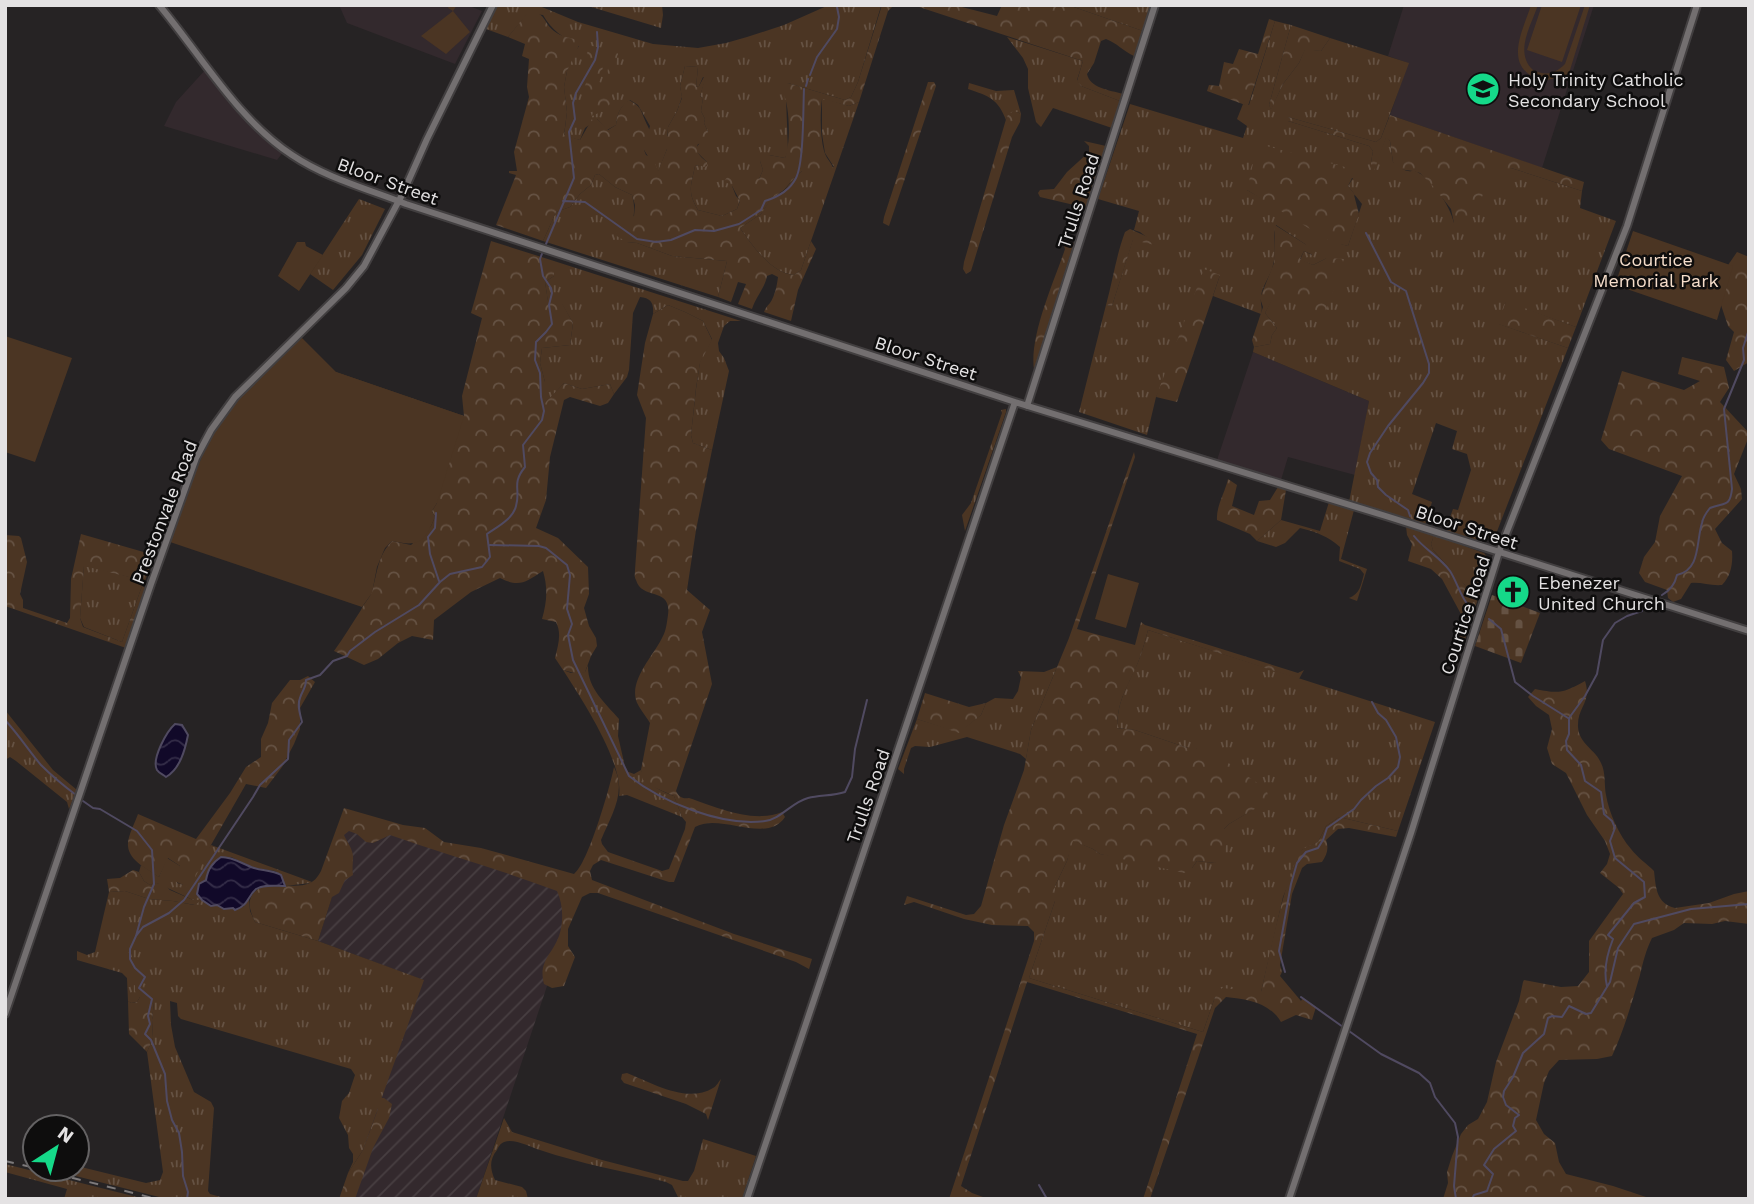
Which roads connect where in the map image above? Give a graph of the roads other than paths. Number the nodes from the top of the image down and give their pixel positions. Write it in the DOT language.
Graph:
graph roads {
  1 [pos="159,5"];
  2 [pos="494,5"];
  3 [pos="1156,5"];
  4 [pos="1697,5"];
  5 [pos="398,201"];
  6 [pos="1014,402"];
  7 [pos="1027,406"];
  8 [pos="1499,552"];
  9 [pos="1749,631"];
  10 [pos="5,1014"];
  11 [pos="747,1199"];
  12 [pos="1289,1199"];
  1 -- 5 [label="main road, Bloor Street"];
  2 -- 5 [label="main road, Prestonvale Road"];
  3 -- 7 [label="main road, Trulls Road"];
  4 -- 8 [label="main road, Courtice Road"];
  5 -- 6 [label="main road, Bloor Street"];
  5 -- 10 [label="main road, Prestonvale Road"];
  6 -- 7 [label="main road, Bloor Street"];
  6 -- 11 [label="main road, Trulls Road"];
  7 -- 8 [label="main road, Bloor Street"];
  8 -- 9 [label="main road, Bloor Street"];
  8 -- 12 [label="main road, Courtice Road"];
}
